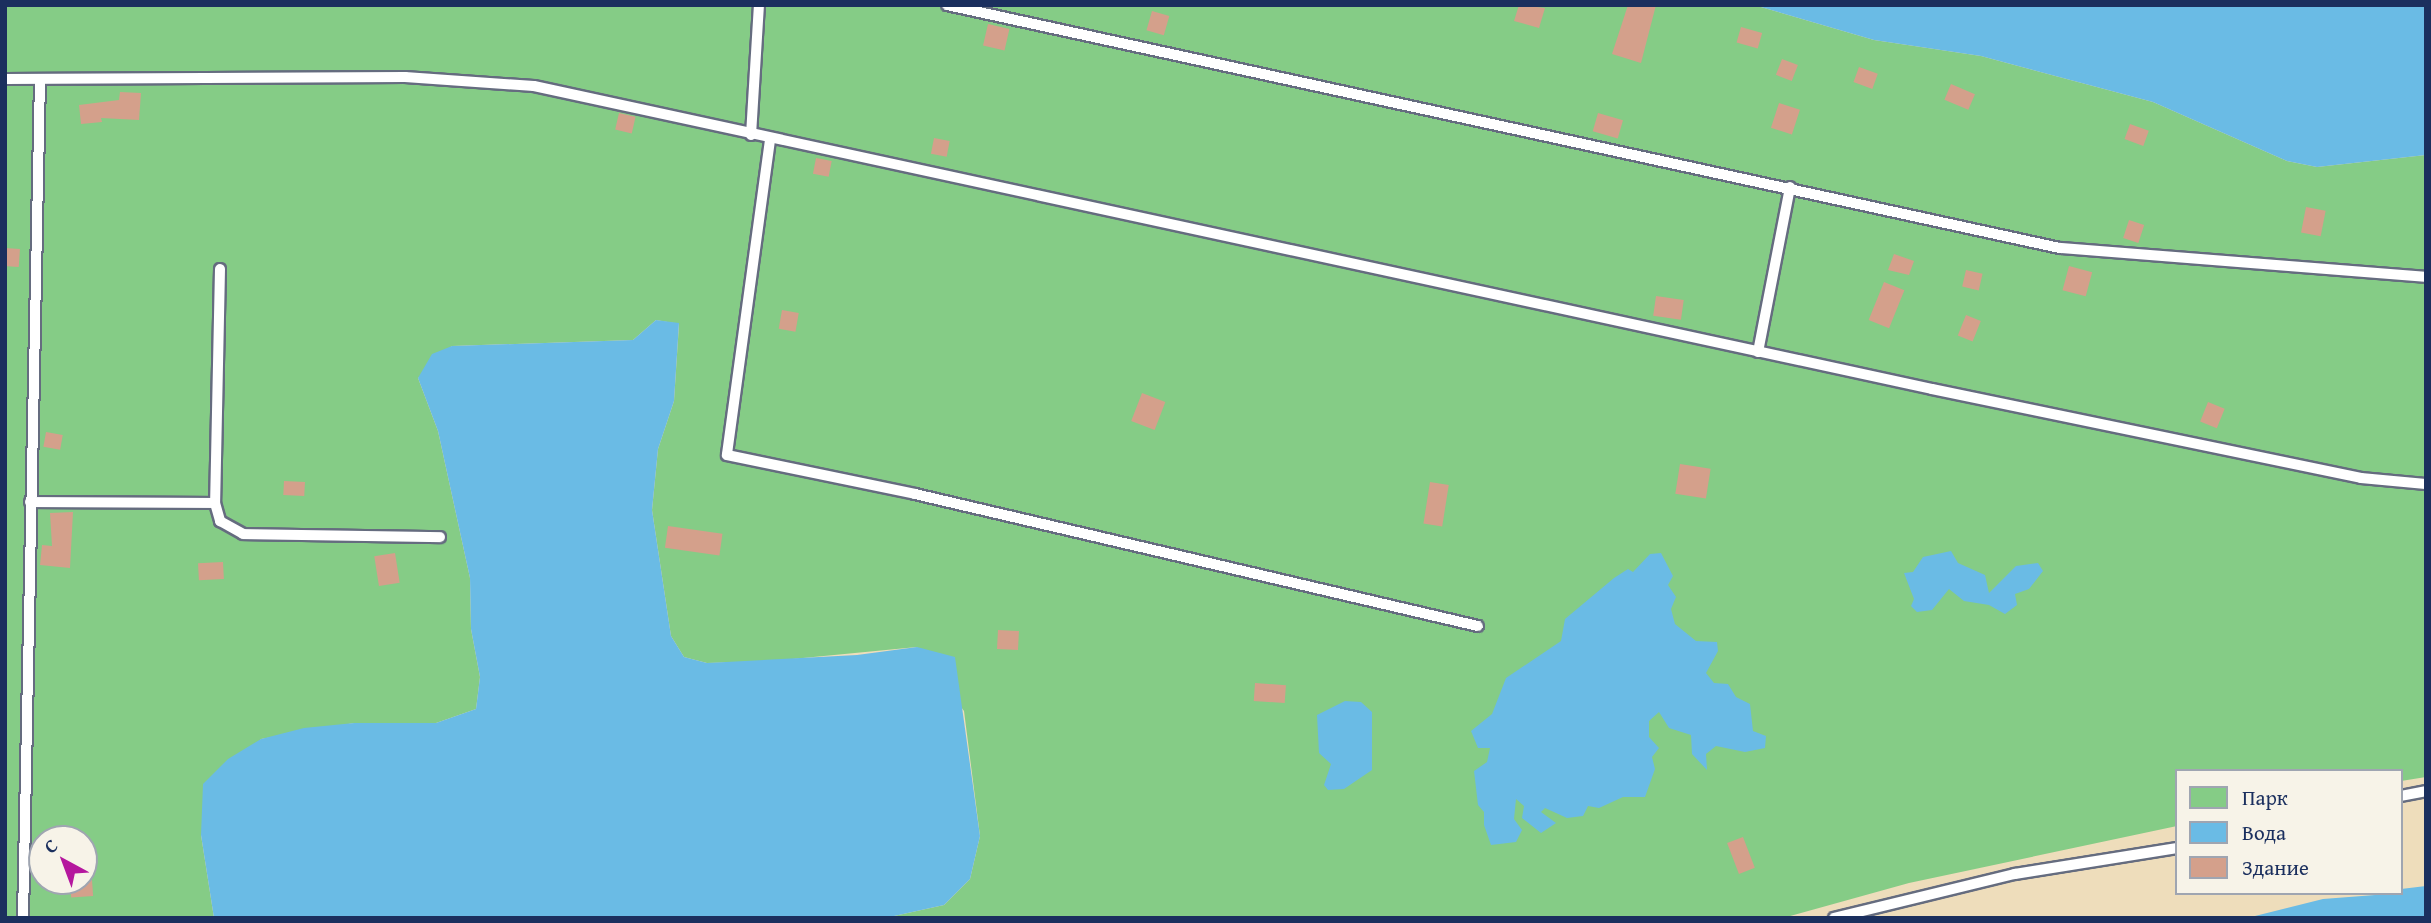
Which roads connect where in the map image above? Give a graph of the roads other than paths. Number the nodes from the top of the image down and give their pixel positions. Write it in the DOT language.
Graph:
graph roads {
  1 [pos="759,5"];
  2 [pos="947,5"];
  3 [pos="5,79"];
  4 [pos="40,80"];
  5 [pos="751,135"];
  6 [pos="770,140"];
  7 [pos="1790,187"];
  8 [pos="220,269"];
  9 [pos="2426,276"];
  10 [pos="1758,352"];
  11 [pos="2426,484"];
  12 [pos="30,502"];
  13 [pos="215,503"];
  14 [pos="440,537"];
  15 [pos="1478,626"];
  16 [pos="2426,791"];
  17 [pos="2403,796"];
  18 [pos="2176,848"];
  19 [pos="23,918"];
  20 [pos="1834,918"];
  1 -- 5 [label="lane"];
  2 -- 7 [label="lane"];
  3 -- 4 [label="lane"];
  4 -- 5 [label="lane"];
  4 -- 12 [label="lane"];
  5 -- 6 [label="lane"];
  6 -- 10 [label="lane"];
  6 -- 15 [label="lane"];
  7 -- 9 [label="lane"];
  7 -- 10 [label="lane"];
  8 -- 13 [label="lane"];
  10 -- 11 [label="lane"];
  12 -- 13 [label="lane"];
  12 -- 19 [label="lane"];
  13 -- 14 [label="lane"];
  16 -- 17 [label="lane"];
  18 -- 20 [label="lane"];
}
